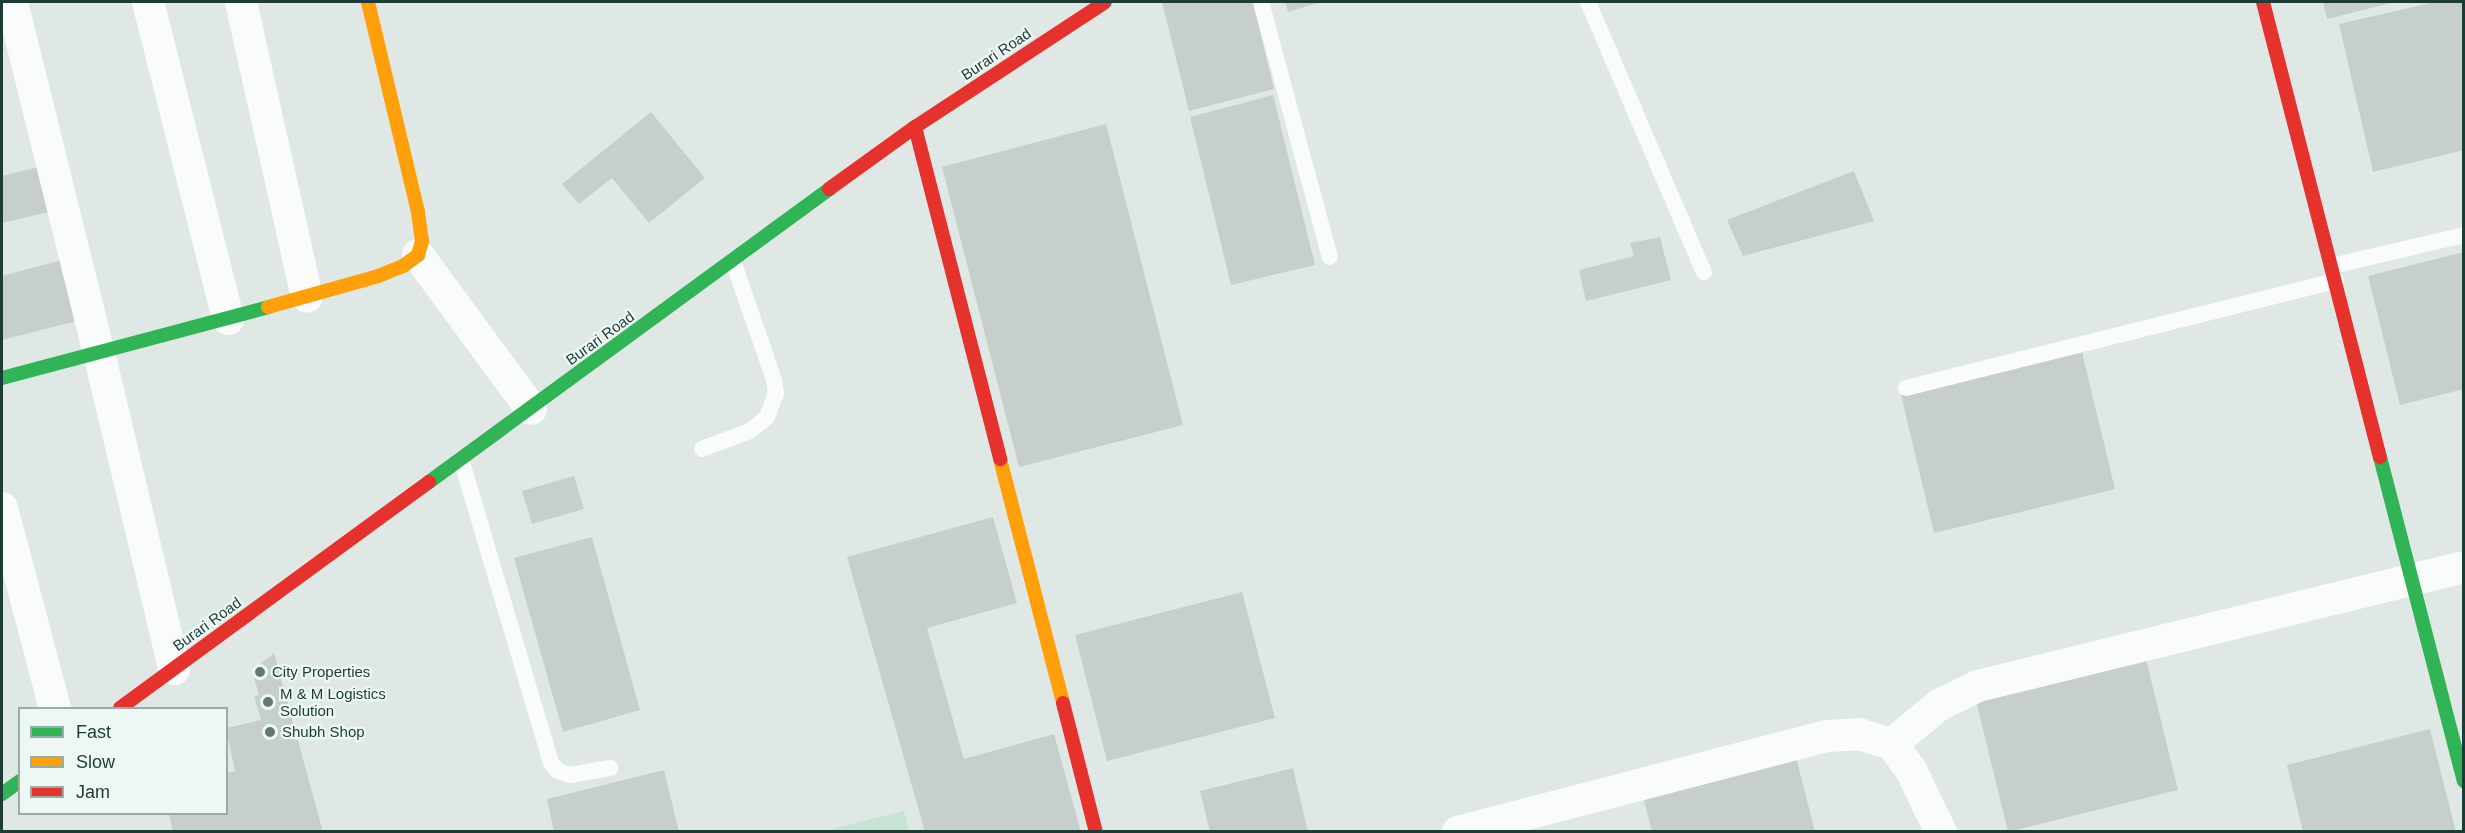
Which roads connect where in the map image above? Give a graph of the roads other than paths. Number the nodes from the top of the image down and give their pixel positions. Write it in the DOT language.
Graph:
graph roads {
  1 [pos="12,2"];
  2 [pos="148,2"];
  3 [pos="241,2"];
  4 [pos="368,2"];
  5 [pos="1105,2"];
  6 [pos="1261,2"];
  7 [pos="1588,2"];
  8 [pos="2263,2"];
  9 [pos="915,127"];
  10 [pos="2463,235"];
  11 [pos="417,255"];
  12 [pos="1330,257"];
  13 [pos="733,261"];
  14 [pos="1704,272"];
  15 [pos="2334,273"];
  16 [pos="307,297"];
  17 [pos="228,320"];
  18 [pos="99,353"];
  19 [pos="2,378"];
  20 [pos="1906,388"];
  21 [pos="531,409"];
  22 [pos="702,449"];
  23 [pos="461,459"];
  24 [pos="2,508"];
  25 [pos="2463,567"];
  26 [pos="2411,580"];
  27 [pos="174,669"];
  28 [pos="55,707"];
  29 [pos="121,707"];
  30 [pos="1892,744"];
  31 [pos="610,768"];
  32 [pos="2463,781"];
  33 [pos="18,782"];
  34 [pos="2,794"];
  35 [pos="1096,831"];
  36 [pos="1458,831"];
  37 [pos="1941,831"];
  1 -- 18 [label="street"];
  2 -- 17 [label="street"];
  3 -- 16 [label="street"];
  4 -- 11 [label="street"];
  5 -- 9 [label="street, Burari Road"];
  6 -- 12 [label="lane"];
  7 -- 14 [label="lane"];
  8 -- 15 [label="street"];
  9 -- 13 [label="street, Burari Road"];
  9 -- 35 [label="street"];
  10 -- 15 [label="lane"];
  11 -- 16 [label="street"];
  11 -- 21 [label="street"];
  13 -- 21 [label="street, Burari Road"];
  13 -- 22 [label="lane"];
  15 -- 20 [label="lane"];
  15 -- 26 [label="street"];
  16 -- 17 [label="street"];
  17 -- 18 [label="street"];
  18 -- 19 [label="street"];
  18 -- 27 [label="street"];
  21 -- 23 [label="street, Burari Road"];
  23 -- 27 [label="street, Burari Road"];
  23 -- 31 [label="lane"];
  24 -- 28 [label="street"];
  25 -- 26 [label="street"];
  26 -- 30 [label="street"];
  26 -- 32 [label="street"];
  27 -- 29 [label="street, Burari Road"];
  30 -- 36 [label="street"];
  30 -- 37 [label="street"];
  33 -- 34 [label="street"];
}
